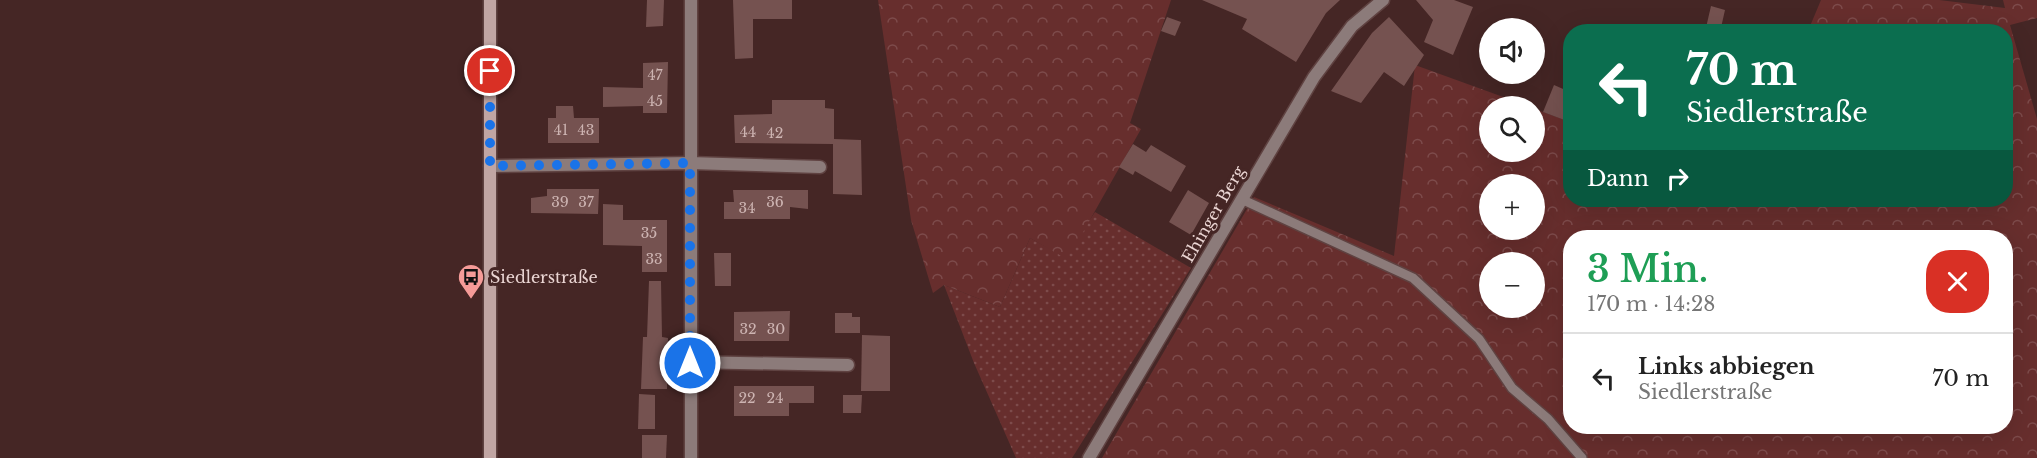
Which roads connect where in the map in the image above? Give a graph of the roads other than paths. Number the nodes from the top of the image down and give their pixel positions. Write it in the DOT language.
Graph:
graph roads {
  1 [pos="490,0"];
  2 [pos="691,0"];
  3 [pos="1383,0"];
  4 [pos="690,163"];
  5 [pos="490,166"];
  6 [pos="820,167"];
  7 [pos="1241,199"];
  8 [pos="690,363"];
  9 [pos="848,365"];
  10 [pos="490,458"];
  11 [pos="691,458"];
  12 [pos="1089,458"];
  13 [pos="1582,458"];
  1 -- 5 [label="main road"];
  2 -- 4 [label="street"];
  3 -- 7 [label="street, Ehinger Berg"];
  4 -- 5 [label="street"];
  4 -- 6 [label="street"];
  4 -- 8 [label="street"];
  5 -- 10 [label="main road"];
  7 -- 12 [label="street, Ehinger Berg"];
  7 -- 13 [label="lane"];
  8 -- 9 [label="street"];
  8 -- 11 [label="street"];
}
